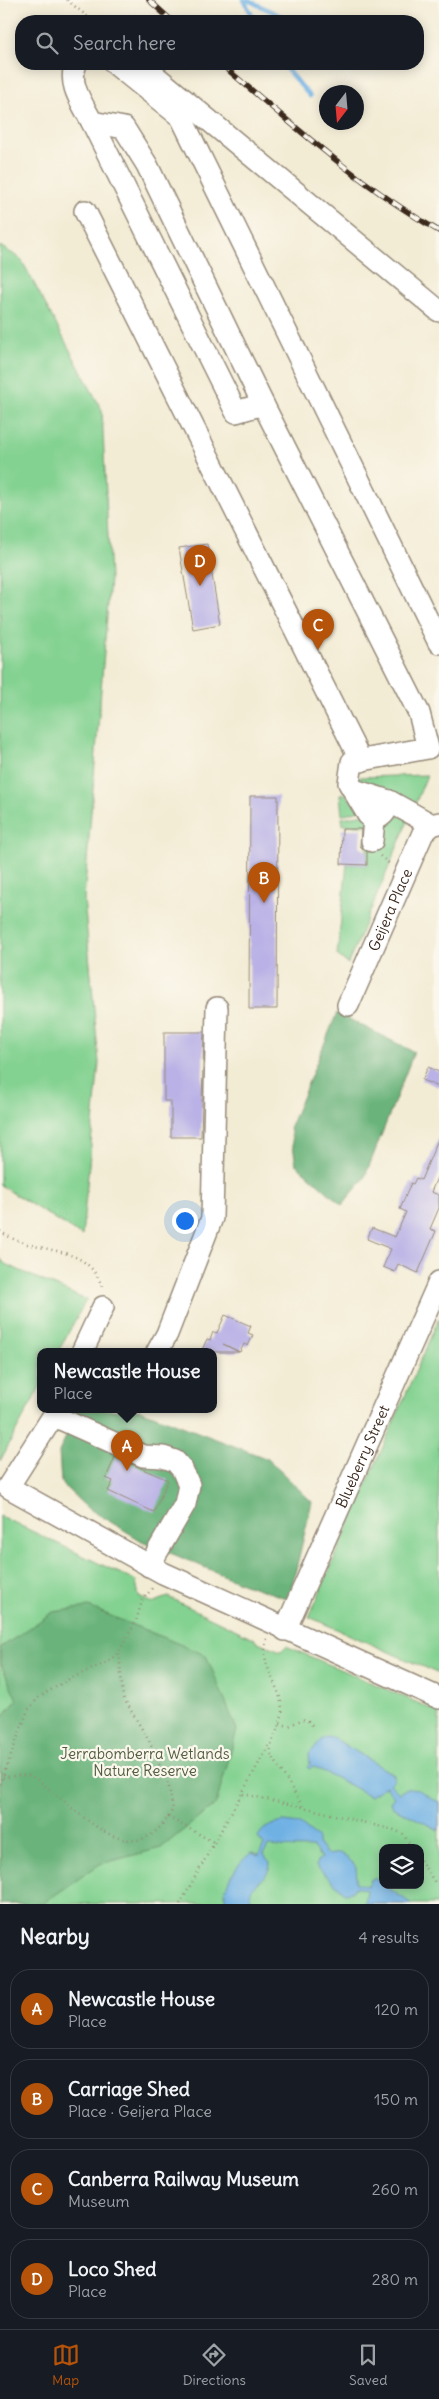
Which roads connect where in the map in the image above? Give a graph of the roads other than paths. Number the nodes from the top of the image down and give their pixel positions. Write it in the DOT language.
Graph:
graph roads {
  1 [pos="74,70"];
  2 [pos="122,70"];
  3 [pos="148,70"];
  4 [pos="181,117"];
  5 [pos="92,122"];
  6 [pos="85,211"];
  7 [pos="224,235"];
  8 [pos="439,311"];
  9 [pos="263,404"];
  10 [pos="439,643"];
  11 [pos="433,747"];
  12 [pos="350,762"];
  13 [pos="354,790"];
  14 [pos="388,801"];
  15 [pos="374,820"];
  16 [pos="435,824"];
  17 [pos="375,848"];
  18 [pos="348,1005"];
  19 [pos="217,1008"];
  20 [pos="439,1282"];
  21 [pos="103,1307"];
  22 [pos="84,1348"];
  23 [pos="158,1348"];
  24 [pos="56,1413"];
  25 [pos="156,1570"];
  26 [pos="279,1628"];
  27 [pos="439,1698"];
  1 -- 5 [label="street"];
  2 -- 4 [label="street"];
  3 -- 8 [label="street"];
  4 -- 7 [label="street"];
  4 -- 10 [label="street"];
  5 -- 9 [label="street"];
  5 -- 9 [label="street"];
  6 -- 12 [label="street"];
  9 -- 11 [label="street"];
  11 -- 12 [label="street"];
  12 -- 13 [label="street"];
  13 -- 14 [label="street"];
  13 -- 15 [label="street"];
  14 -- 15 [label="street"];
  14 -- 16 [label="street"];
  15 -- 17 [label="street"];
  16 -- 18 [label="street, Geijera Place"];
  19 -- 23 [label="street"];
  20 -- 26 [label="street, Blueberry Street"];
  21 -- 22 [label="street"];
  24 -- 25 [label="street"];
  24 -- 25 [label="street"];
  25 -- 26 [label="street"];
  26 -- 27 [label="street"];
}
